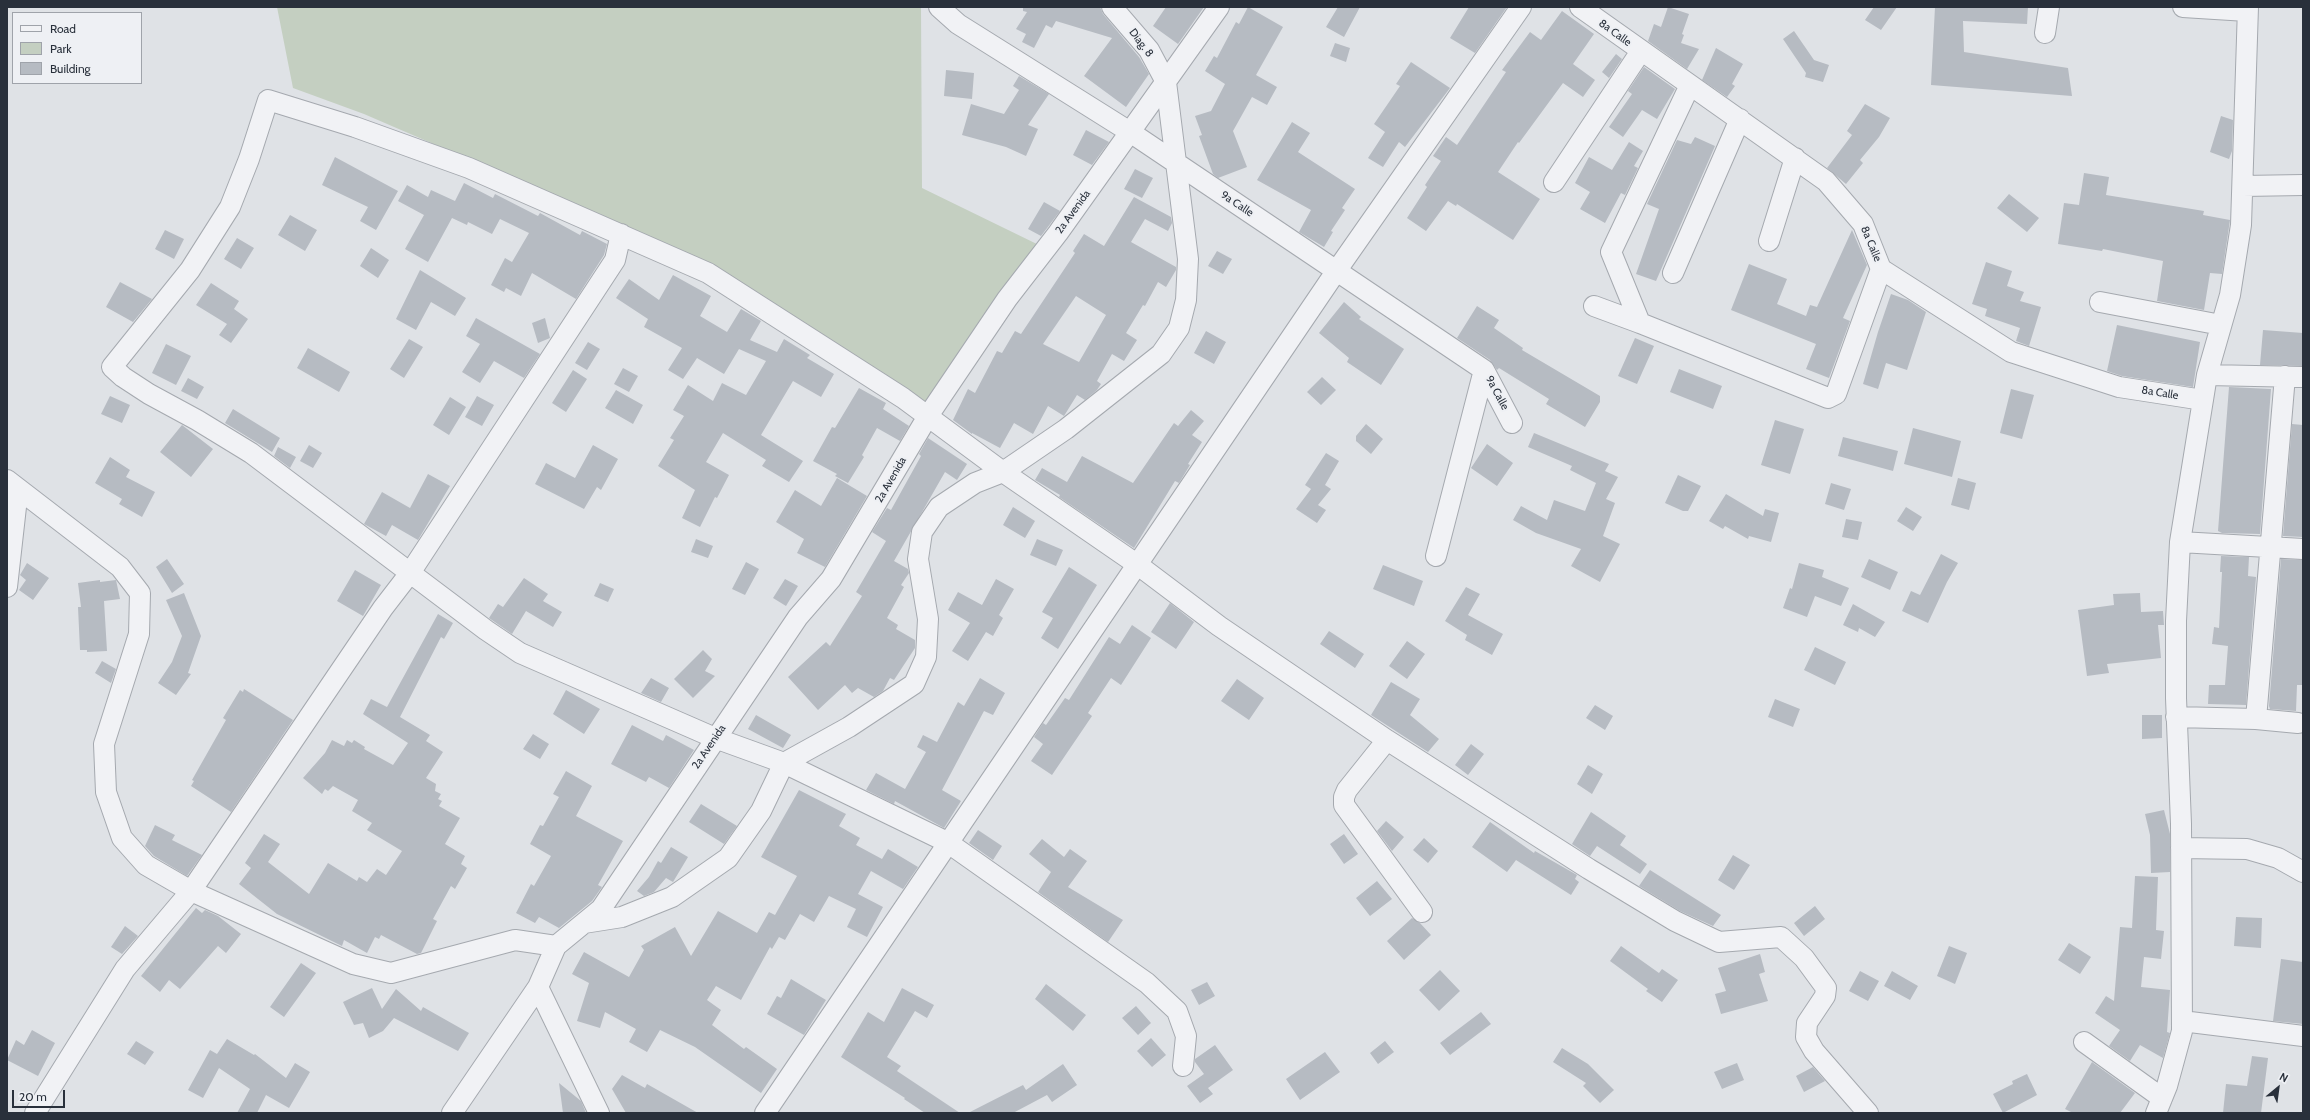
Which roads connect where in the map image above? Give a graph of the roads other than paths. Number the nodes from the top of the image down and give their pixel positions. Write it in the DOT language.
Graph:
graph roads {
  1 [pos="939,7"];
  2 [pos="1112,7"];
  3 [pos="1219,7"];
  4 [pos="1521,7"];
  5 [pos="1580,7"];
  6 [pos="2049,7"];
  7 [pos="2184,7"];
  8 [pos="2248,9"];
  9 [pos="2045,33"];
  10 [pos="1641,51"];
  11 [pos="1166,82"];
  12 [pos="1690,85"];
  13 [pos="1740,119"];
  14 [pos="1130,132"];
  15 [pos="1795,158"];
  16 [pos="1177,164"];
  17 [pos="1554,182"];
  18 [pos="2303,185"];
  19 [pos="2243,186"];
  20 [pos="621,234"];
  21 [pos="1769,241"];
  22 [pos="1881,269"];
  23 [pos="1337,270"];
  24 [pos="1673,273"];
  25 [pos="2100,302"];
  26 [pos="1594,306"];
  27 [pos="1640,324"];
  28 [pos="2221,325"];
  29 [pos="1484,370"];
  30 [pos="2208,374"];
  31 [pos="2294,377"];
  32 [pos="2203,400"];
  33 [pos="928,416"];
  34 [pos="1512,423"];
  35 [pos="1003,472"];
  36 [pos="12,485"];
  37 [pos="2180,542"];
  38 [pos="2272,547"];
  39 [pos="2303,549"];
  40 [pos="1436,556"];
  41 [pos="1138,565"];
  42 [pos="410,573"];
  43 [pos="7,587"];
  44 [pos="2176,717"];
  45 [pos="2256,719"];
  46 [pos="2298,723"];
  47 [pos="715,738"];
  48 [pos="1387,740"];
  49 [pos="784,763"];
  50 [pos="947,842"];
  51 [pos="2181,848"];
  52 [pos="2303,872"];
  53 [pos="191,892"];
  54 [pos="1422,912"];
  55 [pos="584,923"];
  56 [pos="556,946"];
  57 [pos="538,987"];
  58 [pos="2182,1021"];
  59 [pos="2303,1036"];
  60 [pos="2084,1042"];
  61 [pos="1183,1066"];
  62 [pos="2159,1105"];
  63 [pos="35,1113"];
  64 [pos="452,1113"];
  65 [pos="599,1113"];
  66 [pos="765,1113"];
  67 [pos="1868,1113"];
  1 -- 14 [label="street, 9a Calle"];
  2 -- 11 [label="street, Diag. 8"];
  3 -- 11 [label="street, 2a Avenida"];
  4 -- 23 [label="street"];
  5 -- 10 [label="street, 8a Calle"];
  6 -- 9 [label="street"];
  7 -- 8 [label="street"];
  8 -- 19 [label="street"];
  10 -- 12 [label="street, 8a Calle"];
  10 -- 17 [label="street"];
  11 -- 14 [label="street, 2a Avenida"];
  11 -- 16 [label="street"];
  12 -- 13 [label="street, 8a Calle"];
  12 -- 27 [label="street"];
  13 -- 15 [label="street, 8a Calle"];
  13 -- 24 [label="street"];
  14 -- 16 [label="street, 9a Calle"];
  14 -- 33 [label="street, 2a Avenida"];
  15 -- 21 [label="street"];
  15 -- 22 [label="street, 8a Calle"];
  16 -- 23 [label="street, 9a Calle"];
  16 -- 35 [label="street"];
  18 -- 19 [label="street"];
  19 -- 28 [label="street"];
  20 -- 33 [label="street"];
  20 -- 42 [label="street"];
  20 -- 42 [label="street"];
  22 -- 27 [label="street"];
  22 -- 32 [label="street, 8a Calle"];
  23 -- 29 [label="street, 9a Calle"];
  23 -- 41 [label="street"];
  25 -- 28 [label="street"];
  26 -- 27 [label="street"];
  28 -- 30 [label="street"];
  29 -- 34 [label="street, 9a Calle"];
  29 -- 40 [label="street"];
  30 -- 31 [label="street"];
  30 -- 32 [label="street"];
  31 -- 38 [label="street"];
  32 -- 37 [label="street"];
  33 -- 35 [label="street"];
  33 -- 47 [label="street, 2a Avenida"];
  35 -- 41 [label="street"];
  35 -- 49 [label="street"];
  36 -- 43 [label="street"];
  36 -- 53 [label="street"];
  37 -- 38 [label="street"];
  37 -- 44 [label="street"];
  38 -- 39 [label="street"];
  38 -- 45 [label="street"];
  41 -- 48 [label="street"];
  41 -- 50 [label="street"];
  42 -- 47 [label="street"];
  42 -- 53 [label="street"];
  44 -- 45 [label="street"];
  44 -- 51 [label="street"];
  45 -- 46 [label="street"];
  47 -- 49 [label="street"];
  47 -- 55 [label="street, 2a Avenida"];
  48 -- 54 [label="street"];
  48 -- 67 [label="street"];
  49 -- 50 [label="street"];
  49 -- 55 [label="street"];
  50 -- 61 [label="street"];
  50 -- 66 [label="street"];
  51 -- 52 [label="street"];
  51 -- 58 [label="street"];
  53 -- 56 [label="street"];
  53 -- 63 [label="street"];
  55 -- 56 [label="street, 2a Avenida"];
  56 -- 57 [label="street"];
  57 -- 64 [label="street"];
  57 -- 65 [label="street"];
  58 -- 59 [label="street"];
  58 -- 62 [label="street"];
  60 -- 62 [label="street"];
}
